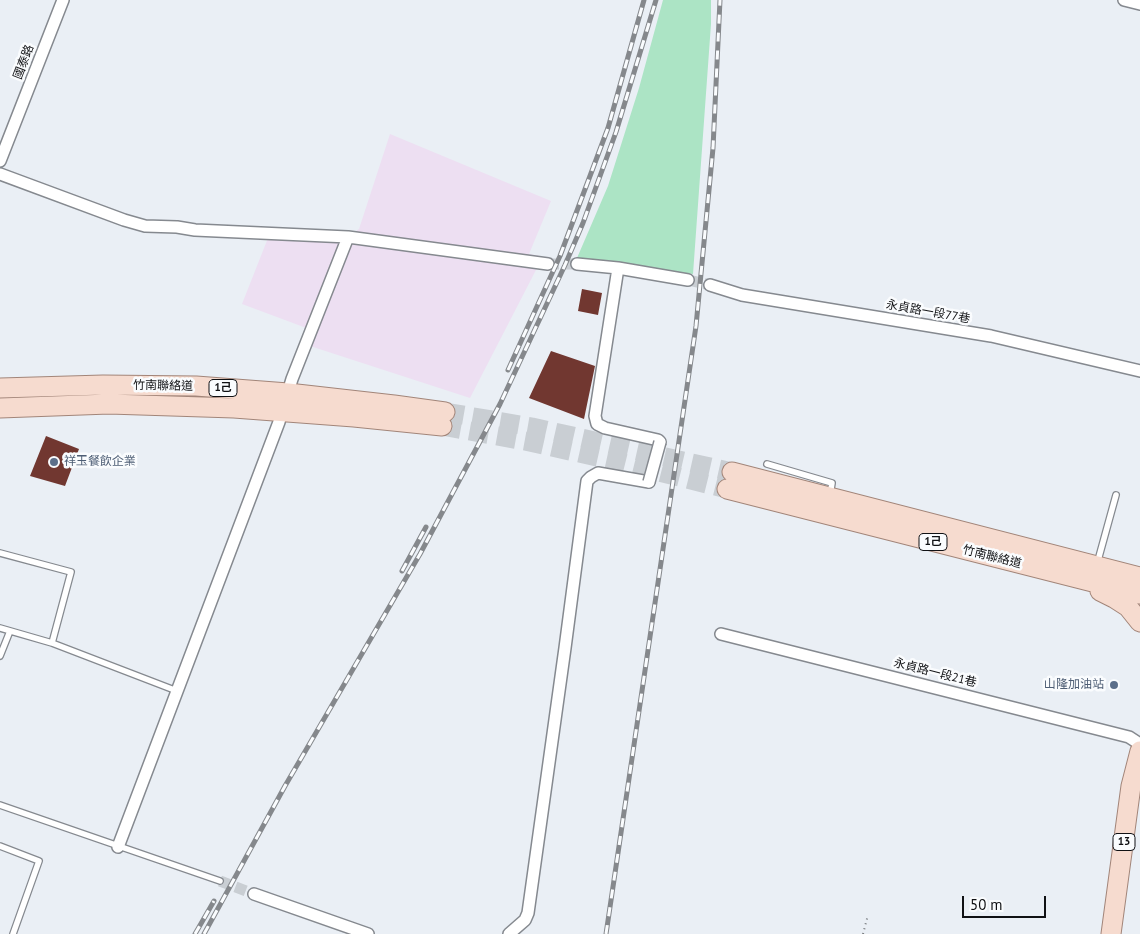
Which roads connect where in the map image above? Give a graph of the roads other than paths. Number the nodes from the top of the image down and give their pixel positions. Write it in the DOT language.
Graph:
graph roads {
  1 [pos="63,0"];
  2 [pos="1124,0"];
  3 [pos="1140,4"];
  4 [pos="0,162"];
  5 [pos="0,174"];
  6 [pos="348,237"];
  7 [pos="548,264"];
  8 [pos="577,264"];
  9 [pos="618,268"];
  10 [pos="688,280"];
  11 [pos="710,285"];
  12 [pos="1140,371"];
  13 [pos="0,388"];
  14 [pos="288,392"];
  15 [pos="0,408"];
  16 [pos="282,412"];
  17 [pos="767,464"];
  18 [pos="1116,495"];
  19 [pos="830,498"];
  20 [pos="0,553"];
  21 [pos="1140,563"];
  22 [pos="1103,568"];
  23 [pos="1067,576"];
  24 [pos="1140,577"];
  25 [pos="1140,594"];
  26 [pos="1140,622"];
  27 [pos="0,628"];
  28 [pos="10,631"];
  29 [pos="721,634"];
  30 [pos="52,643"];
  31 [pos="0,656"];
  32 [pos="177,691"];
  33 [pos="1140,744"];
  34 [pos="1140,751"];
  35 [pos="0,805"];
  36 [pos="0,846"];
  37 [pos="118,847"];
  38 [pos="220,881"];
  39 [pos="254,894"];
  40 [pos="14,934"];
  41 [pos="368,934"];
  42 [pos="509,934"];
  43 [pos="1111,934"];
  1 -- 4 [label="street, 國泰路"];
  2 -- 3 [label="street"];
  5 -- 6 [label="street"];
  6 -- 7 [label="street"];
  6 -- 14 [label="street"];
  8 -- 9 [label="street"];
  9 -- 10 [label="street"];
  9 -- 42 [label="street, bridge"];
  11 -- 12 [label="street, 永貞路一段77巷"];
  13 -- 14 [label="main road, 竹南聯絡道 / 1己"];
  14 -- 16 [label="street"];
  14 -- 16 [label="main road, 竹南聯絡道 / 1己"];
  15 -- 16 [label="main road, 竹南聯絡道 / 1己"];
  16 -- 32 [label="street"];
  17 -- 19 [label="lane"];
  18 -- 22 [label="lane"];
  19 -- 22 [label="main road, 竹南聯絡道 / 1己"];
  19 -- 23 [label="main road, 竹南聯絡道 / 1己"];
  20 -- 30 [label="lane"];
  21 -- 22 [label="main road"];
  22 -- 24 [label="main road, 竹南聯絡道 / 1己"];
  23 -- 25 [label="main road, 竹南聯絡道 / 1己"];
  23 -- 26 [label="main road"];
  27 -- 28 [label="lane"];
  28 -- 30 [label="lane"];
  28 -- 31 [label="lane"];
  29 -- 33 [label="street, 永貞路一段21巷"];
  30 -- 32 [label="lane"];
  32 -- 37 [label="street"];
  34 -- 43 [label="main road, 13"];
  35 -- 37 [label="lane"];
  36 -- 40 [label="lane"];
  37 -- 38 [label="lane"];
  39 -- 41 [label="street"];
}
